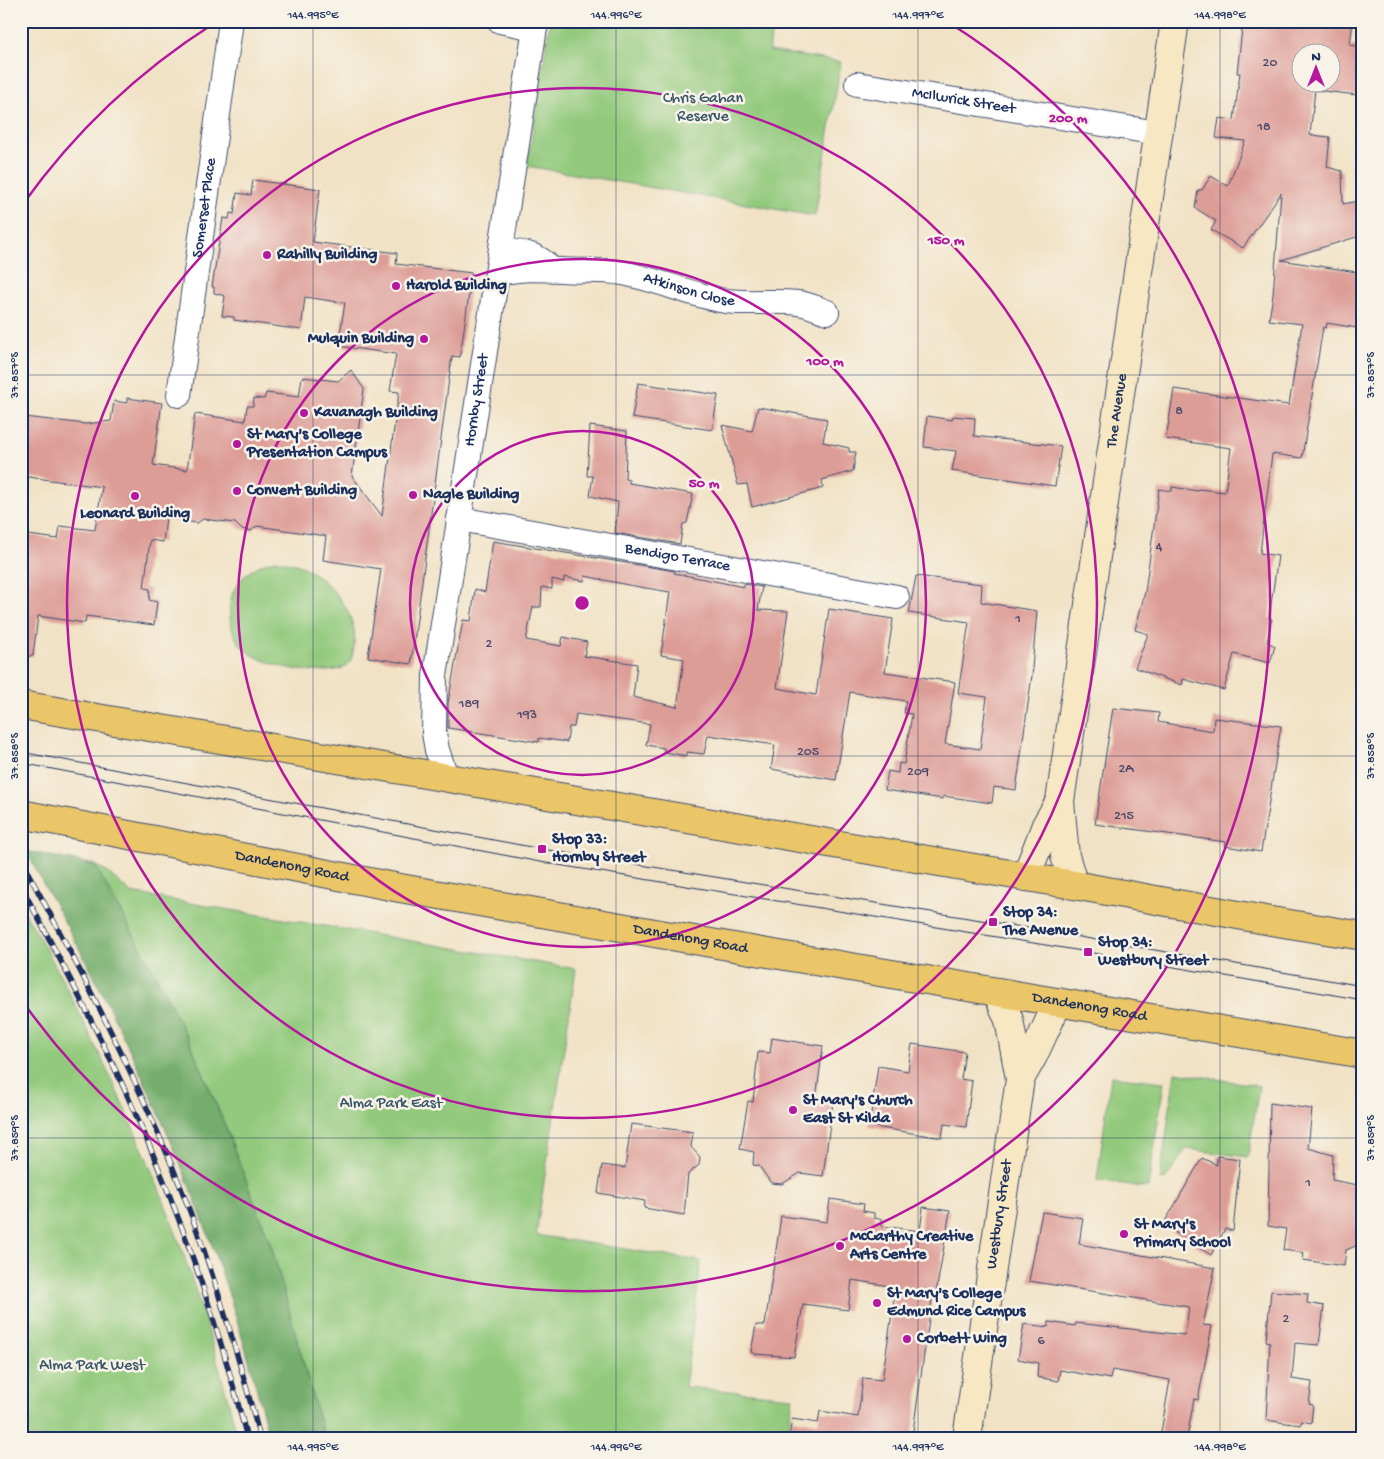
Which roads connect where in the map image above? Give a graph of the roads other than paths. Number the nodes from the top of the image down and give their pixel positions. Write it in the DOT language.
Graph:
graph roads {
  1 [pos="231,21"];
  2 [pos="500,21"];
  3 [pos="1175,21"];
  4 [pos="536,25"];
  5 [pos="857,84"];
  6 [pos="1158,133"];
  7 [pos="501,250"];
  8 [pos="550,268"];
  9 [pos="497,274"];
  10 [pos="827,312"];
  11 [pos="178,395"];
  12 [pos="459,519"];
  13 [pos="897,597"];
  14 [pos="21,705"];
  15 [pos="447,778"];
  16 [pos="1060,801"];
  17 [pos="31,816"];
  18 [pos="1026,877"];
  19 [pos="1074,885"];
  20 [pos="1363,936"];
  21 [pos="997,992"];
  22 [pos="1058,1002"];
  23 [pos="1363,1054"];
  24 [pos="1020,1079"];
  25 [pos="967,1438"];
  1 -- 11 [label="street, Somerset Place"];
  2 -- 4 [label="street"];
  3 -- 6 [label="street, The Avenue"];
  4 -- 7 [label="street, Hornby Street"];
  5 -- 6 [label="street, McIlwrick Street"];
  6 -- 16 [label="street, The Avenue"];
  7 -- 8 [label="street"];
  7 -- 9 [label="street, Hornby Street"];
  8 -- 9 [label="street, Atkinson Close"];
  8 -- 10 [label="street, Atkinson Close"];
  9 -- 12 [label="street, Hornby Street"];
  12 -- 13 [label="street, Bendigo Terrace"];
  12 -- 15 [label="street, Hornby Street"];
  14 -- 15 [label="highway"];
  15 -- 18 [label="highway"];
  16 -- 18 [label="street, The Avenue"];
  16 -- 19 [label="street, The Avenue"];
  17 -- 21 [label="highway, Dandenong Road"];
  18 -- 19 [label="highway"];
  19 -- 20 [label="highway"];
  21 -- 22 [label="highway, Dandenong Road"];
  21 -- 24 [label="street, Westbury Street"];
  22 -- 23 [label="highway, Dandenong Road"];
  22 -- 24 [label="street, Westbury Street"];
  24 -- 25 [label="street, Westbury Street"];
}
